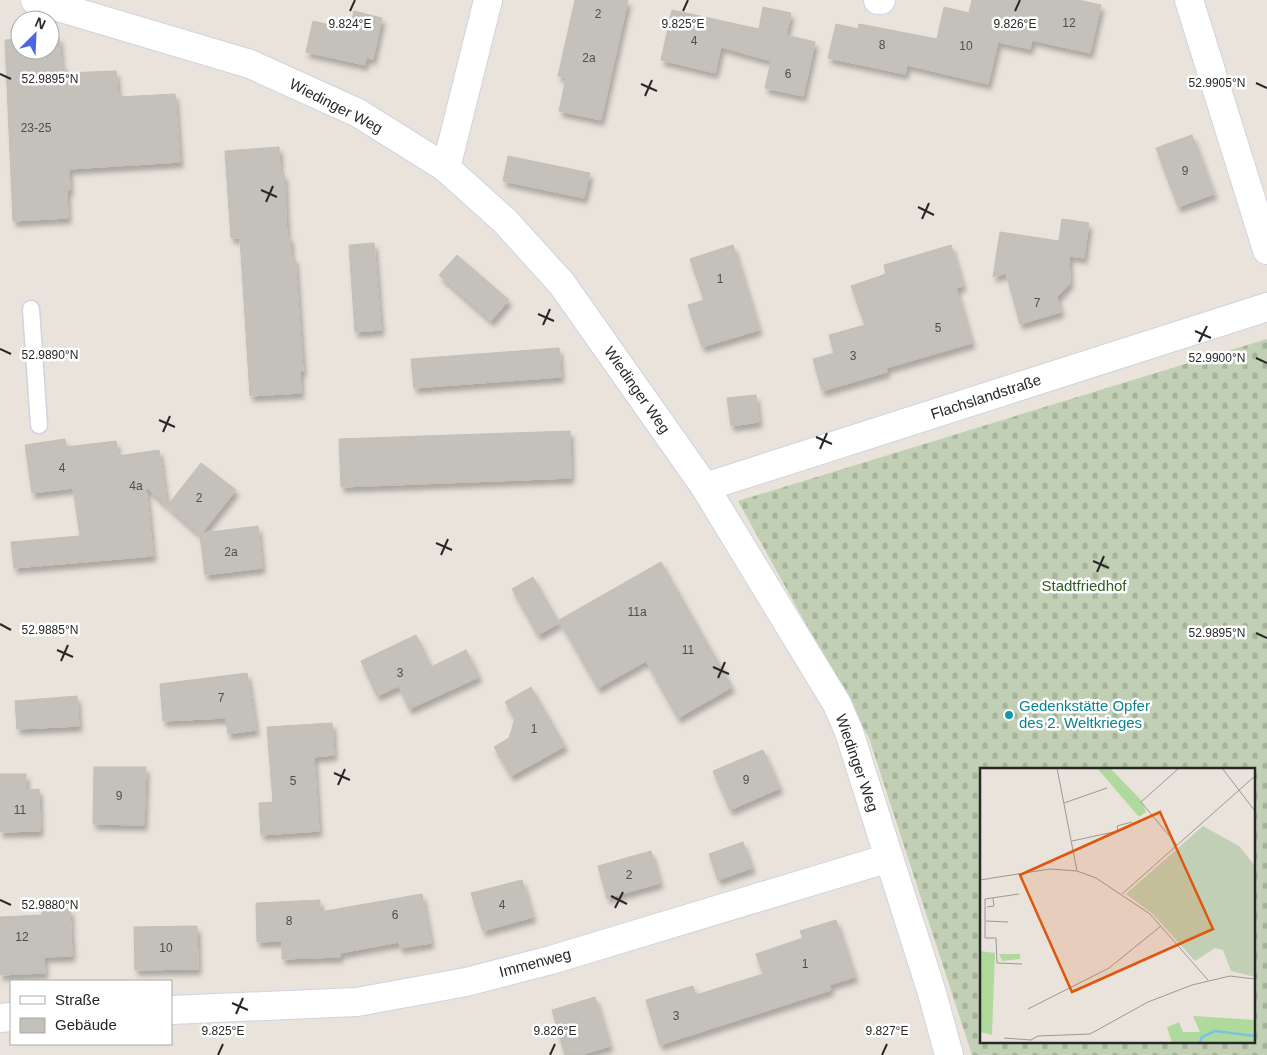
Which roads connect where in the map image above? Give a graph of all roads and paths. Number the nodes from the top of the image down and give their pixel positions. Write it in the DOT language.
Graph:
graph roads {
  1 [pos="35,0"];
  2 [pos="488,0"];
  3 [pos="1189,0"];
  4 [pos="446,168"];
  5 [pos="1267,250"];
  6 [pos="1267,306"];
  7 [pos="31,309"];
  8 [pos="39,425"];
  9 [pos="705,487"];
  10 [pos="889,858"];
  11 [pos="172,1010"];
  12 [pos="948,1055"];
  1 -- 4 [label="street, Wiedinger Weg"];
  2 -- 4 [label="street"];
  3 -- 5 [label="street"];
  4 -- 9 [label="street, Wiedinger Weg"];
  6 -- 9 [label="street, Flachslandstraße"];
  7 -- 8 [label="lane"];
  9 -- 10 [label="street, Wiedinger Weg"];
  10 -- 11 [label="street, Immenweg"];
  10 -- 12 [label="street, Wiedinger Weg"];
}
